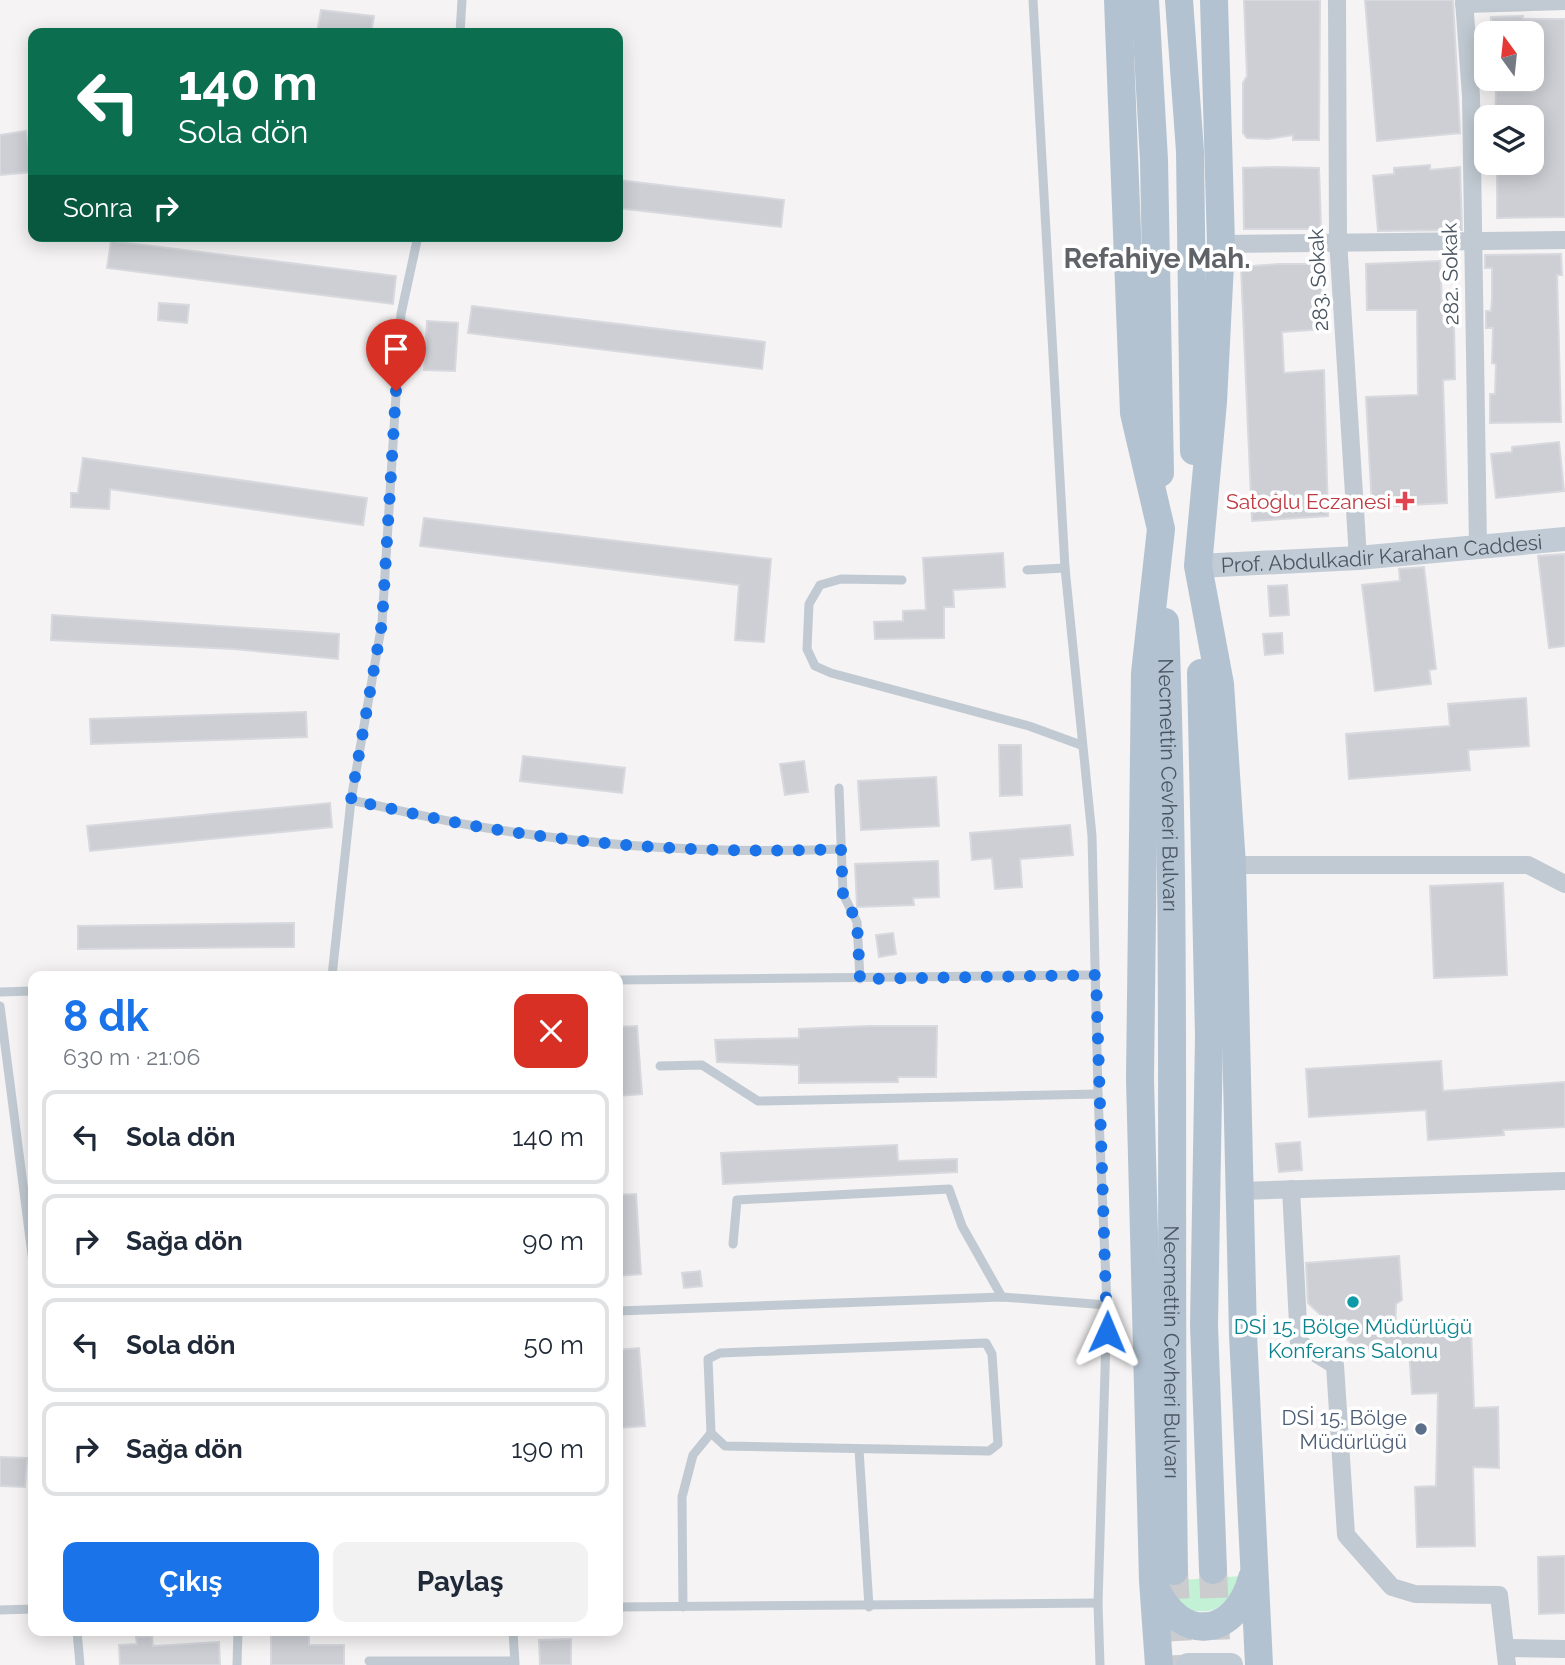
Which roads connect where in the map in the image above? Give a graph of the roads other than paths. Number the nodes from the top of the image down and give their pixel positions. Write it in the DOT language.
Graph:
graph roads {
  1 [pos="462,0"];
  2 [pos="1033,0"];
  3 [pos="1118,0"];
  4 [pos="1145,0"];
  5 [pos="1179,0"];
  6 [pos="1214,0"];
  7 [pos="1337,0"];
  8 [pos="1565,1"];
  9 [pos="1464,2"];
  10 [pos="460,28"];
  11 [pos="1338,240"];
  12 [pos="1565,240"];
  13 [pos="417,242"];
  14 [pos="1471,243"];
  15 [pos="1220,244"];
  16 [pos="1161,529"];
  17 [pos="1565,539"];
  18 [pos="1478,547"];
  19 [pos="1357,558"];
  20 [pos="1198,566"];
  21 [pos="1065,568"];
  22 [pos="1027,570"];
  23 [pos="902,580"];
  24 [pos="1081,745"];
  25 [pos="839,788"];
  26 [pos="351,800"];
  27 [pos="841,849"];
  28 [pos="1232,865"];
  29 [pos="1565,884"];
  30 [pos="333,971"];
  31 [pos="1096,975"];
  32 [pos="860,979"];
  33 [pos="623,980"];
  34 [pos="28,991"];
  35 [pos="0,992"];
  36 [pos="0,1006"];
  37 [pos="660,1066"];
  38 [pos="1098,1094"];
  39 [pos="1565,1181"];
  40 [pos="1291,1189"];
  41 [pos="1240,1191"];
  42 [pos="28,1223"];
  43 [pos="733,1244"];
  44 [pos="1002,1297"];
  45 [pos="1107,1305"];
  46 [pos="623,1311"];
  47 [pos="711,1433"];
  48 [pos="859,1449"];
  49 [pos="1213,1570"];
  50 [pos="1252,1575"];
  51 [pos="1163,1576"];
  52 [pos="1098,1604"];
  53 [pos="623,1607"];
  54 [pos="869,1607"];
  55 [pos="683,1608"];
  56 [pos="28,1609"];
  57 [pos="0,1610"];
  58 [pos="77,1636"];
  59 [pos="238,1636"];
  60 [pos="513,1636"];
  61 [pos="1565,1648"];
  62 [pos="1506,1657"];
  63 [pos="369,1661"];
  64 [pos="515,1663"];
  65 [pos="80,1665"];
  66 [pos="237,1665"];
  67 [pos="1100,1665"];
  68 [pos="1159,1665"];
  69 [pos="1188,1665"];
  70 [pos="1231,1665"];
  71 [pos="1259,1665"];
  1 -- 10 [label="lane"];
  2 -- 21 [label="lane"];
  3 -- 16 [label="main road"];
  4 -- 16 [label="main road, Necmettin Cevheri Bulvarı"];
  5 -- 20 [label="main road, Necmettin Cevheri Bulvarı"];
  6 -- 15 [label="main road"];
  7 -- 11 [label="street, 283. Sokak"];
  8 -- 9 [label="street"];
  9 -- 14 [label="street, 282. Sokak"];
  11 -- 14 [label="street"];
  11 -- 15 [label="street"];
  11 -- 19 [label="street, 283. Sokak"];
  12 -- 14 [label="street"];
  13 -- 26 [label="lane"];
  14 -- 18 [label="street, 282. Sokak"];
  15 -- 20 [label="main road"];
  16 -- 51 [label="main road, Necmettin Cevheri Bulvarı"];
  17 -- 18 [label="main road, Prof. Abdulkadir Karahan Caddesi"];
  18 -- 19 [label="main road, Prof. Abdulkadir Karahan Caddesi"];
  19 -- 20 [label="main road, Prof. Abdulkadir Karahan Caddesi"];
  20 -- 28 [label="main road"];
  20 -- 49 [label="main road, Necmettin Cevheri Bulvarı"];
  21 -- 22 [label="lane"];
  21 -- 24 [label="lane"];
  23 -- 24 [label="lane"];
  24 -- 31 [label="lane"];
  25 -- 27 [label="lane"];
  26 -- 27 [label="lane"];
  26 -- 30 [label="lane"];
  27 -- 32 [label="lane"];
  28 -- 29 [label="street"];
  28 -- 41 [label="main road"];
  31 -- 32 [label="lane"];
  31 -- 38 [label="lane"];
  32 -- 33 [label="lane"];
  34 -- 35 [label="lane"];
  36 -- 42 [label="lane"];
  37 -- 38 [label="lane"];
  38 -- 45 [label="lane"];
  39 -- 40 [label="street"];
  40 -- 41 [label="street"];
  40 -- 62 [label="street"];
  41 -- 50 [label="main road"];
  43 -- 44 [label="lane"];
  44 -- 45 [label="lane"];
  44 -- 46 [label="lane"];
  45 -- 52 [label="lane"];
  47 -- 48 [label="lane"];
  47 -- 48 [label="lane"];
  47 -- 55 [label="lane"];
  48 -- 54 [label="lane"];
  50 -- 51 [label="main road"];
  50 -- 71 [label="main road"];
  51 -- 68 [label="main road, Necmettin Cevheri Bulvarı"];
  52 -- 54 [label="lane"];
  52 -- 67 [label="lane"];
  53 -- 55 [label="lane"];
  54 -- 55 [label="lane"];
  56 -- 57 [label="lane"];
  58 -- 65 [label="lane"];
  59 -- 66 [label="lane"];
  60 -- 64 [label="lane"];
  61 -- 62 [label="street"];
  63 -- 64 [label="lane"];
  69 -- 70 [label="main road"];
}
